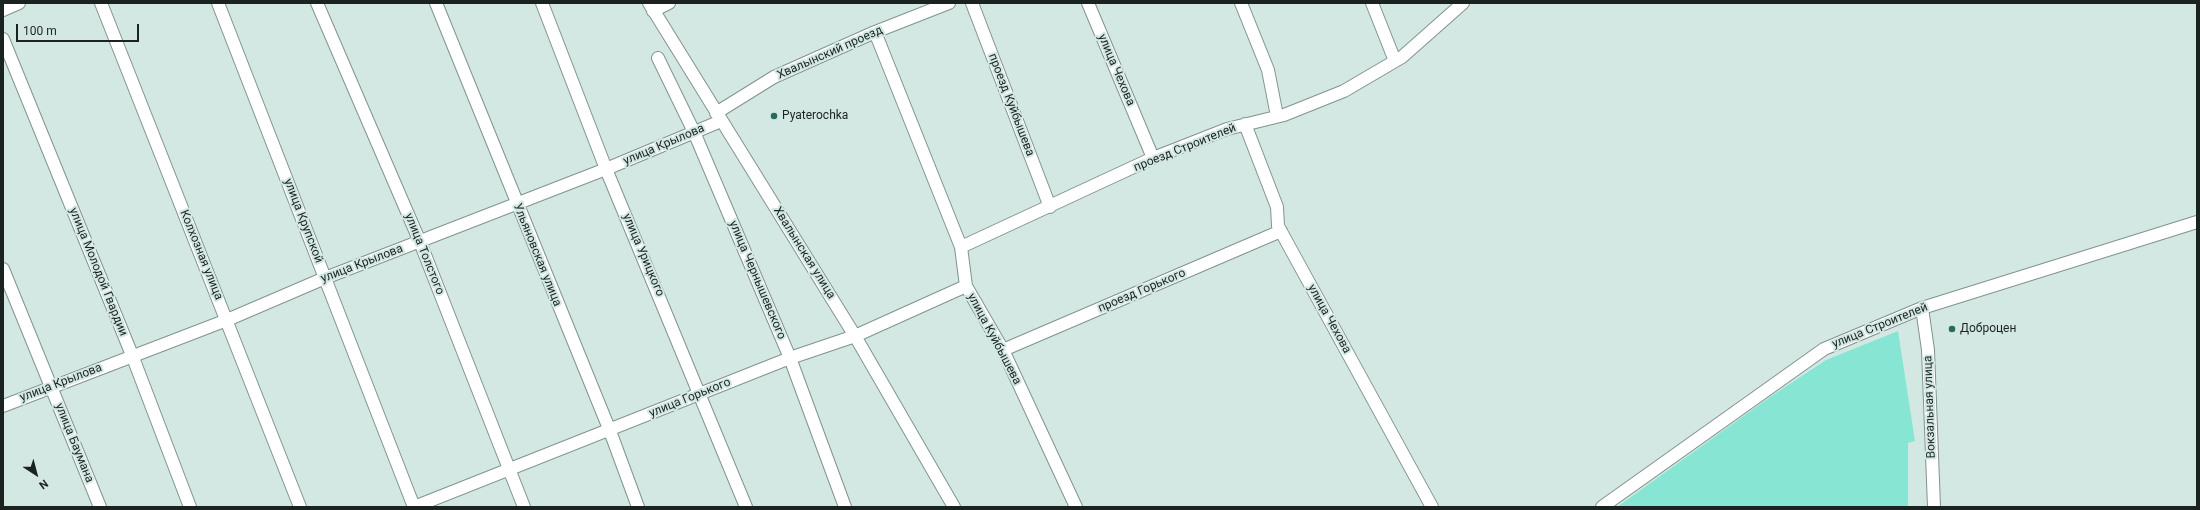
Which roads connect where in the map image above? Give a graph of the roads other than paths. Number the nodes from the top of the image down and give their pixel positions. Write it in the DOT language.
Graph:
graph roads {
  1 [pos="19,3"];
  2 [pos="101,3"];
  3 [pos="218,3"];
  4 [pos="317,3"];
  5 [pos="436,3"];
  6 [pos="542,3"];
  7 [pos="669,3"];
  8 [pos="949,3"];
  9 [pos="972,3"];
  10 [pos="1088,3"];
  11 [pos="1241,3"];
  12 [pos="1372,3"];
  13 [pos="1463,3"];
  14 [pos="651,7"];
  15 [pos="3,10"];
  16 [pos="875,32"];
  17 [pos="3,39"];
  18 [pos="658,58"];
  19 [pos="1395,61"];
  20 [pos="1277,116"];
  21 [pos="718,117"];
  22 [pos="1245,124"];
  23 [pos="694,132"];
  24 [pos="1153,158"];
  25 [pos="606,169"];
  26 [pos="516,204"];
  27 [pos="1050,207"];
  28 [pos="2197,222"];
  29 [pos="1281,231"];
  30 [pos="420,242"];
  31 [pos="961,247"];
  32 [pos="3,269"];
  33 [pos="325,278"];
  34 [pos="966,286"];
  35 [pos="1922,308"];
  36 [pos="227,320"];
  37 [pos="855,336"];
  38 [pos="1003,350"];
  39 [pos="132,355"];
  40 [pos="790,358"];
  41 [pos="51,386"];
  42 [pos="700,393"];
  43 [pos="3,406"];
  44 [pos="610,431"];
  45 [pos="509,470"];
  46 [pos="100,507"];
  47 [pos="190,507"];
  48 [pos="300,507"];
  49 [pos="414,507"];
  50 [pos="524,507"];
  51 [pos="638,507"];
  52 [pos="746,507"];
  53 [pos="845,507"];
  54 [pos="954,507"];
  55 [pos="1076,507"];
  56 [pos="1432,507"];
  57 [pos="1602,507"];
  58 [pos="1934,507"];
  1 -- 15 [label="street"];
  2 -- 36 [label="street, Колхозная улица"];
  3 -- 33 [label="street, улица Крупской"];
  4 -- 30 [label="street, улица Толстого"];
  5 -- 26 [label="street, Ульяновская улица"];
  6 -- 25 [label="street, улица Урицкого"];
  7 -- 14 [label="street"];
  8 -- 16 [label="street, Хвалынский проезд"];
  9 -- 27 [label="street, проезд Куйбышева"];
  10 -- 24 [label="street, улица Чехова"];
  11 -- 20 [label="street"];
  12 -- 19 [label="street"];
  13 -- 19 [label="street, проезд Строителей"];
  14 -- 21 [label="street, Хвалынская улица"];
  16 -- 21 [label="street, Хвалынский проезд"];
  16 -- 31 [label="street, улица Куйбышева"];
  17 -- 39 [label="street, улица Молодой Гвардии"];
  18 -- 23 [label="street, улица Чернышевского"];
  19 -- 20 [label="street, проезд Строителей"];
  20 -- 22 [label="street, проезд Строителей"];
  21 -- 23 [label="street, улица Крылова"];
  21 -- 37 [label="street, Хвалынская улица"];
  22 -- 24 [label="street, проезд Строителей"];
  22 -- 29 [label="street, улица Чехова"];
  23 -- 25 [label="street, улица Крылова"];
  23 -- 40 [label="street, улица Чернышевского"];
  24 -- 27 [label="street, проезд Строителей"];
  25 -- 26 [label="street, улица Крылова"];
  25 -- 42 [label="street, улица Урицкого"];
  26 -- 30 [label="street, улица Крылова"];
  26 -- 44 [label="street, Ульяновская улица"];
  27 -- 31 [label="street, проезд Строителей"];
  28 -- 35 [label="street, улица Строителей"];
  29 -- 38 [label="street, проезд Горького"];
  29 -- 56 [label="street, улица Чехова"];
  30 -- 33 [label="street, улица Крылова"];
  30 -- 45 [label="street, улица Толстого"];
  31 -- 34 [label="street, улица Куйбышева"];
  32 -- 41 [label="street, улица Баумана"];
  33 -- 36 [label="street, улица Крылова"];
  33 -- 49 [label="street, улица Крупской"];
  34 -- 37 [label="street, улица Горького"];
  34 -- 38 [label="street, улица Куйбышева"];
  35 -- 57 [label="street, улица Строителей"];
  35 -- 58 [label="street, Вокзальная улица"];
  36 -- 39 [label="street, улица Крылова"];
  36 -- 48 [label="street, Колхозная улица"];
  37 -- 40 [label="street, улица Горького"];
  37 -- 54 [label="street, Хвалынская улица"];
  38 -- 55 [label="street, улица Куйбышева"];
  39 -- 41 [label="street, улица Крылова"];
  39 -- 47 [label="street, улица Молодой Гвардии"];
  40 -- 42 [label="street, улица Горького"];
  40 -- 53 [label="street, улица Чернышевского"];
  41 -- 43 [label="street, улица Крылова"];
  41 -- 46 [label="street, улица Баумана"];
  42 -- 44 [label="street, улица Горького"];
  42 -- 52 [label="street, улица Урицкого"];
  44 -- 45 [label="street, улица Горького"];
  44 -- 51 [label="street, Ульяновская улица"];
  45 -- 49 [label="street, улица Горького"];
  45 -- 50 [label="street, улица Толстого"];
}
